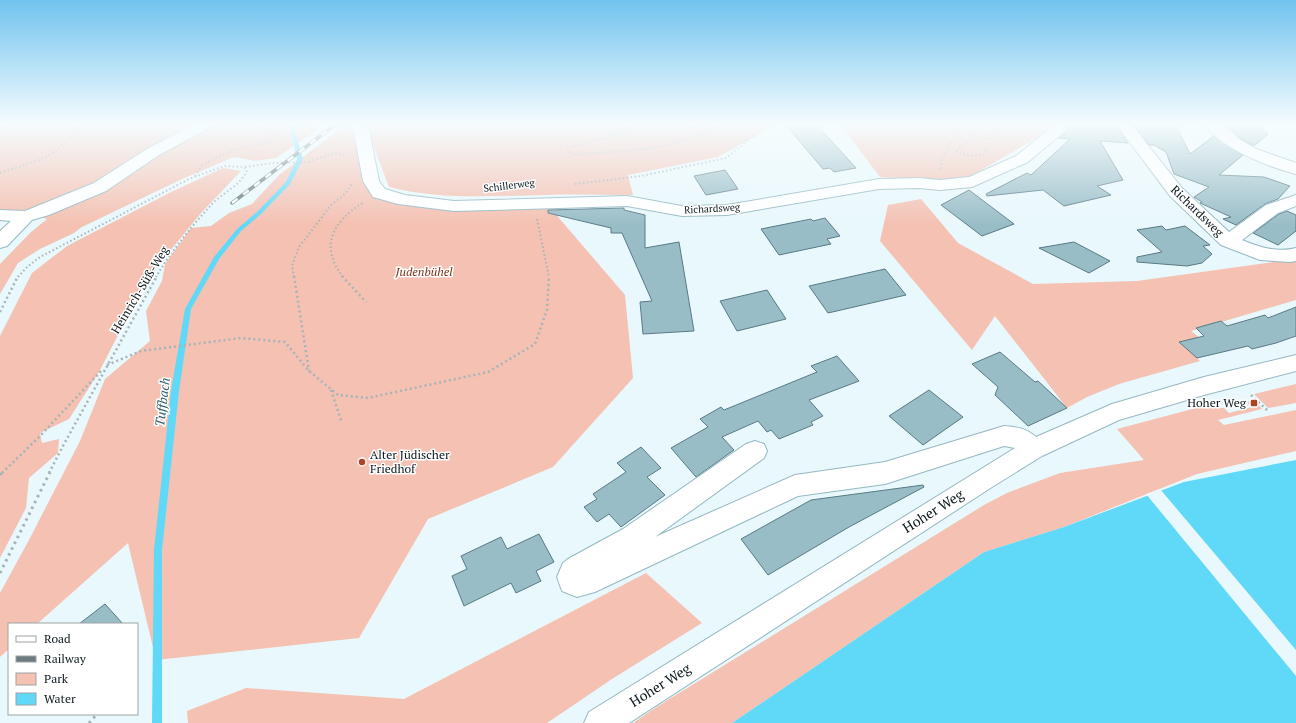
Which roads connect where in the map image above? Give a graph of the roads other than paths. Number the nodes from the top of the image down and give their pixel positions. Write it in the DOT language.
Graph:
graph roads {
  1 [pos="144,158"];
  2 [pos="368,158"];
  3 [pos="1024,158"];
  4 [pos="1150,158"];
  5 [pos="1265,158"];
  6 [pos="1296,170"];
  7 [pos="1296,200"];
  8 [pos="0,216"];
  9 [pos="26,216"];
  10 [pos="1228,241"];
  11 [pos="0,242"];
  12 [pos="1296,254"];
  13 [pos="1296,363"];
  14 [pos="1033,449"];
  15 [pos="755,451"];
  16 [pos="600,723"];
  1 -- 9 [label="street"];
  2 -- 3 [label="street, Richardsweg"];
  4 -- 10 [label="street, Richardsweg"];
  5 -- 6 [label="street"];
  7 -- 10 [label="street"];
  8 -- 9 [label="street"];
  9 -- 11 [label="street"];
  10 -- 12 [label="street, Richardsweg"];
  13 -- 14 [label="street, Hoher Weg"];
  14 -- 15 [label="street"];
  14 -- 16 [label="street, Hoher Weg"];
}
